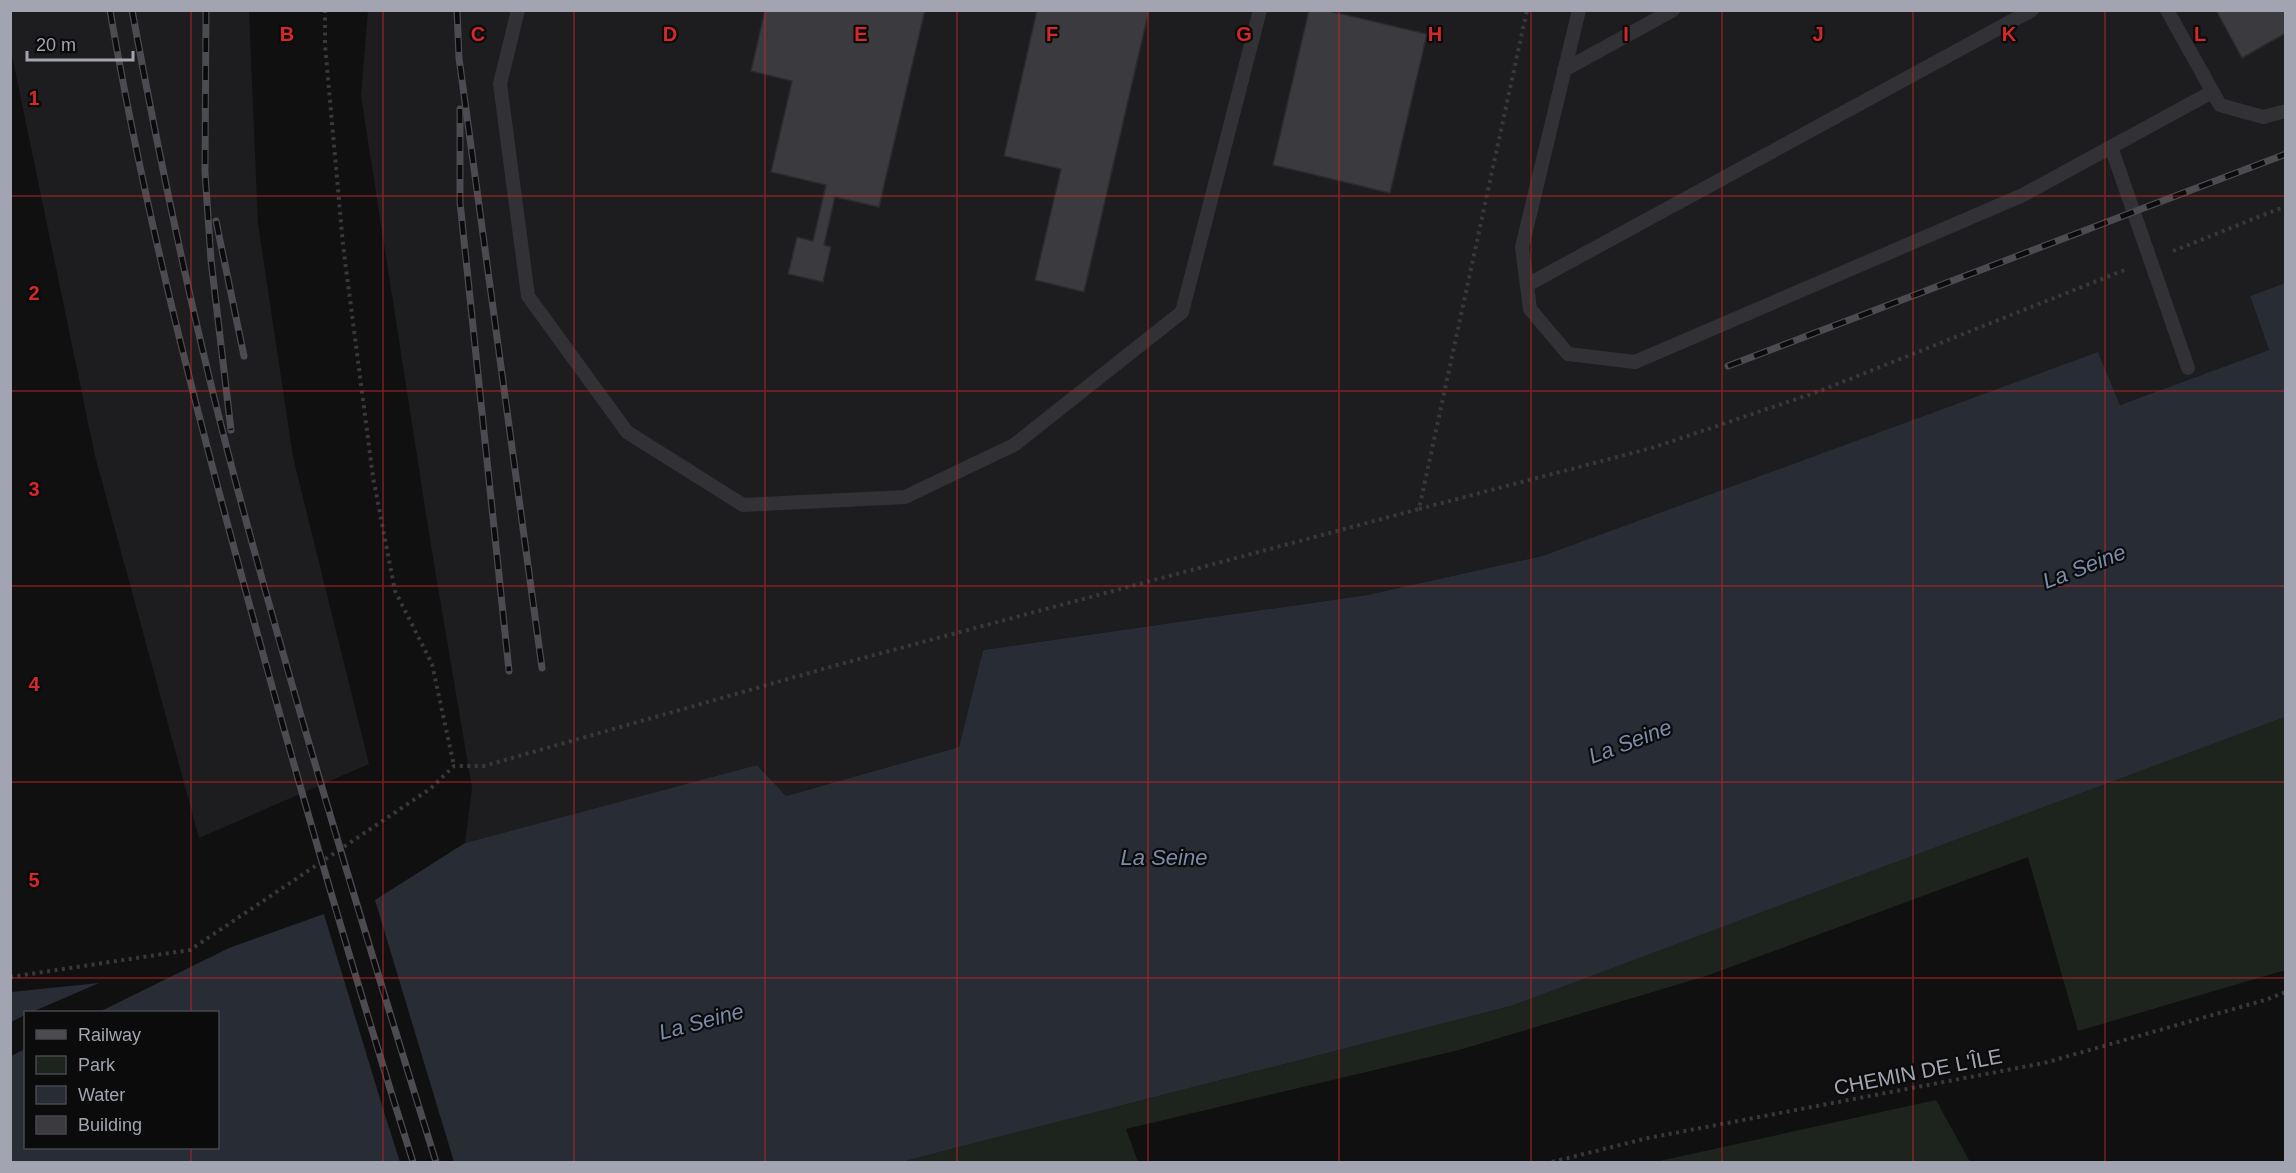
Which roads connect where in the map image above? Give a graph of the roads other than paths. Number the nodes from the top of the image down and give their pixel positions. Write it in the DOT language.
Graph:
graph roads {
  1 [pos="518,10"];
  2 [pos="1260,10"];
  3 [pos="1579,10"];
  4 [pos="1673,10"];
  5 [pos="2032,10"];
  6 [pos="2167,10"];
  7 [pos="1564,70"];
  8 [pos="2212,92"];
  9 [pos="2286,111"];
  10 [pos="2111,147"];
  11 [pos="1527,285"];
  12 [pos="2188,368"];
  1 -- 2 [label="lane"];
  3 -- 7 [label="lane"];
  4 -- 7 [label="lane"];
  5 -- 11 [label="lane"];
  6 -- 8 [label="lane"];
  7 -- 11 [label="lane"];
  8 -- 9 [label="lane"];
  8 -- 10 [label="lane"];
  10 -- 11 [label="lane"];
  10 -- 12 [label="lane"];
}
